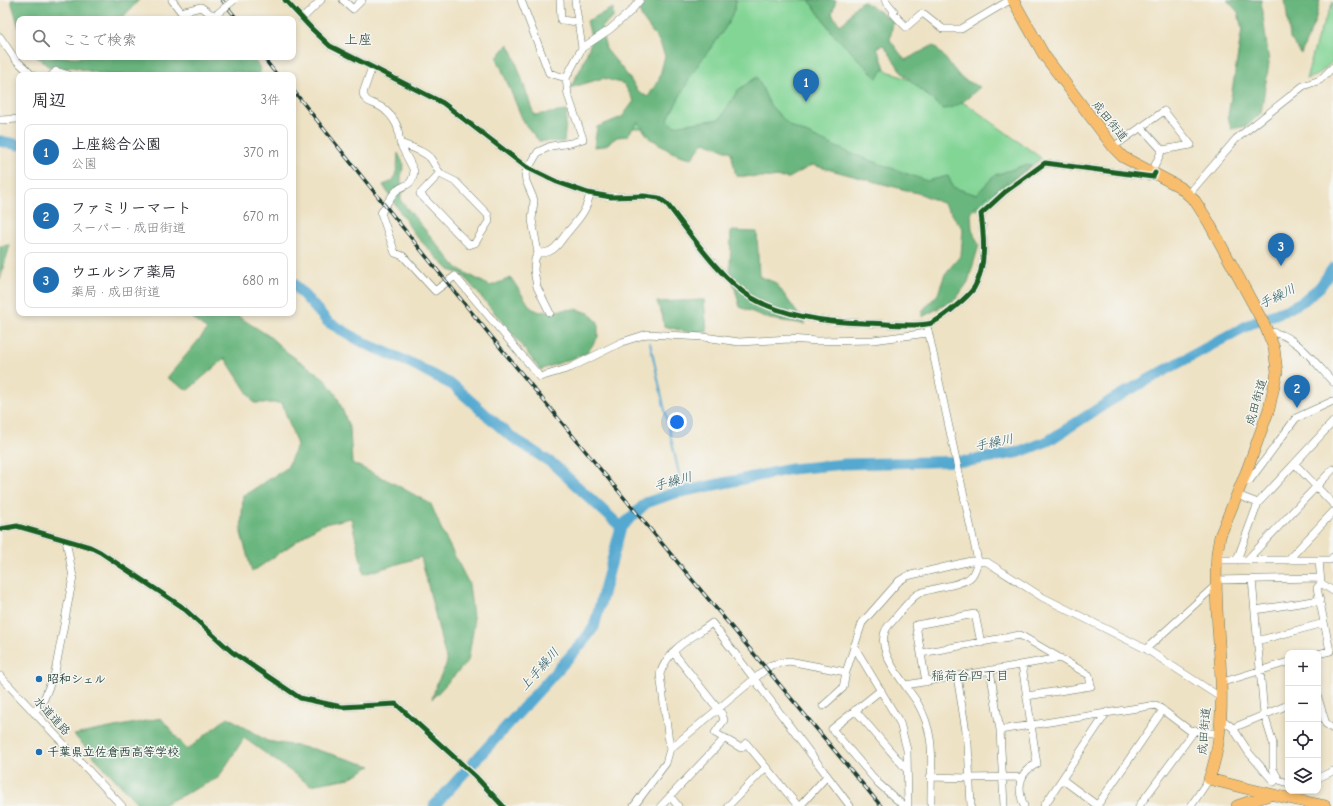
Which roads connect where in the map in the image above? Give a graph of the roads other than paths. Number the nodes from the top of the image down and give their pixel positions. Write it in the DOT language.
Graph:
graph roads {
  1 [pos="172,0"];
  2 [pos="234,0"];
  3 [pos="285,0"];
  4 [pos="321,0"];
  5 [pos="343,0"];
  6 [pos="362,0"];
  7 [pos="521,0"];
  8 [pos="560,0"];
  9 [pos="576,0"];
  10 [pos="640,0"];
  11 [pos="886,0"];
  12 [pos="1011,0"];
  13 [pos="302,19"];
  14 [pos="578,22"];
  15 [pos="0,37"];
  16 [pos="582,48"];
  17 [pos="16,60"];
  18 [pos="16,60"];
  19 [pos="372,67"];
  20 [pos="1333,67"];
  21 [pos="29,72"];
  22 [pos="566,78"];
  23 [pos="16,119"];
  24 [pos="0,120"];
  25 [pos="1141,127"];
  26 [pos="400,143"];
  27 [pos="1112,147"];
  28 [pos="1162,150"];
  29 [pos="528,168"];
  30 [pos="1153,172"];
  31 [pos="440,173"];
  32 [pos="590,193"];
  33 [pos="1188,195"];
  34 [pos="538,253"];
  35 [pos="550,313"];
  36 [pos="928,324"];
  37 [pos="1266,329"];
  38 [pos="928,333"];
  39 [pos="1333,382"];
  40 [pos="1333,400"];
  41 [pos="1333,422"];
  42 [pos="1294,464"];
  43 [pos="1333,469"];
  44 [pos="1242,483"];
  45 [pos="1316,486"];
  46 [pos="1237,495"];
  47 [pos="1258,503"];
  48 [pos="1333,504"];
  49 [pos="1333,512"];
  50 [pos="0,529"];
  51 [pos="66,540"];
  52 [pos="1333,557"];
  53 [pos="1216,560"];
  54 [pos="1237,560"];
  55 [pos="1247,560"];
  56 [pos="1288,560"];
  57 [pos="1319,560"];
  58 [pos="978,561"];
  59 [pos="1252,579"];
  60 [pos="1321,581"];
  61 [pos="1216,582"];
  62 [pos="1333,591"];
  63 [pos="1320,600"];
  64 [pos="1254,610"];
  65 [pos="1324,623"];
  66 [pos="1257,641"];
  67 [pos="980,642"];
  68 [pos="854,646"];
  69 [pos="1146,649"];
  70 [pos="673,652"];
  71 [pos="1331,652"];
  72 [pos="921,653"];
  73 [pos="1321,654"];
  74 [pos="1060,658"];
  75 [pos="1285,663"];
  76 [pos="1022,665"];
  77 [pos="990,670"];
  78 [pos="1260,670"];
  79 [pos="846,672"];
  80 [pos="0,676"];
  81 [pos="957,676"];
  82 [pos="754,678"];
  83 [pos="926,682"];
  84 [pos="1220,683"];
  85 [pos="906,685"];
  86 [pos="881,690"];
  87 [pos="1027,696"];
  88 [pos="1220,697"];
  89 [pos="1285,705"];
  90 [pos="823,706"];
  91 [pos="717,708"];
  92 [pos="1321,708"];
  93 [pos="855,710"];
  94 [pos="1164,710"];
  95 [pos="1108,712"];
  96 [pos="34,713"];
  97 [pos="1264,714"];
  98 [pos="1220,718"];
  99 [pos="1032,726"];
  100 [pos="1233,728"];
  101 [pos="1333,729"];
  102 [pos="1000,730"];
  103 [pos="1195,730"];
  104 [pos="1218,734"];
  105 [pos="725,738"];
  106 [pos="670,748"];
  107 [pos="766,767"];
  108 [pos="908,770"];
  109 [pos="1333,771"];
  110 [pos="827,776"];
  111 [pos="930,776"];
  112 [pos="1022,777"];
  113 [pos="1321,777"];
  114 [pos="969,778"];
  115 [pos="1002,778"];
  116 [pos="1209,779"];
  117 [pos="1063,780"];
  118 [pos="1276,781"];
  119 [pos="1285,782"];
  120 [pos="1268,795"];
  121 [pos="670,796"];
  122 [pos="122,806"];
  123 [pos="503,806"];
  124 [pos="634,806"];
  125 [pos="661,806"];
  126 [pos="678,806"];
  127 [pos="728,806"];
  128 [pos="799,806"];
  129 [pos="850,806"];
  130 [pos="904,806"];
  131 [pos="908,806"];
  132 [pos="932,806"];
  133 [pos="970,806"];
  134 [pos="1004,806"];
  135 [pos="1024,806"];
  136 [pos="1044,806"];
  137 [pos="1098,806"];
  138 [pos="1139,806"];
  139 [pos="1191,806"];
  140 [pos="1196,806"];
  141 [pos="1237,806"];
  142 [pos="1325,806"];
  1 -- 2 [label="street, bridge"];
  3 -- 13 [label="street"];
  4 -- 13 [label="street"];
  5 -- 6 [label="street"];
  7 -- 22 [label="street"];
  8 -- 14 [label="street"];
  9 -- 14 [label="street"];
  10 -- 16 [label="street"];
  11 -- 12 [label="street"];
  12 -- 27 [label="highway, 成田街道"];
  13 -- 19 [label="street"];
  14 -- 16 [label="street"];
  15 -- 17 [label="street"];
  16 -- 22 [label="street"];
  18 -- 21 [label="street"];
  19 -- 26 [label="street"];
  19 -- 29 [label="street"];
  20 -- 33 [label="street"];
  22 -- 29 [label="street"];
  23 -- 24 [label="street"];
  25 -- 27 [label="street"];
  25 -- 28 [label="street"];
  25 -- 28 [label="street"];
  26 -- 31 [label="street"];
  26 -- 38 [label="street"];
  27 -- 30 [label="highway, 成田街道"];
  28 -- 30 [label="street"];
  29 -- 32 [label="street"];
  29 -- 34 [label="street"];
  30 -- 33 [label="highway, 成田街道"];
  30 -- 36 [label="street"];
  31 -- 31 [label="street"];
  32 -- 34 [label="street"];
  32 -- 36 [label="street"];
  33 -- 37 [label="highway, 成田街道"];
  34 -- 35 [label="street"];
  36 -- 38 [label="street"];
  37 -- 39 [label="street"];
  37 -- 44 [label="highway, 成田街道"];
  38 -- 58 [label="street"];
  40 -- 44 [label="street"];
  41 -- 42 [label="street"];
  42 -- 45 [label="street"];
  42 -- 47 [label="street"];
  43 -- 45 [label="street"];
  44 -- 46 [label="highway, 成田街道"];
  45 -- 48 [label="street"];
  45 -- 55 [label="street"];
  46 -- 47 [label="street"];
  46 -- 53 [label="highway, 成田街道"];
  47 -- 54 [label="street"];
  49 -- 56 [label="street"];
  50 -- 51 [label="street"];
  51 -- 96 [label="street"];
  51 -- 123 [label="street"];
  52 -- 57 [label="street"];
  53 -- 54 [label="street"];
  53 -- 61 [label="highway, 成田街道"];
  54 -- 55 [label="street"];
  55 -- 56 [label="street"];
  56 -- 57 [label="street"];
  57 -- 60 [label="street"];
  58 -- 68 [label="street"];
  58 -- 69 [label="street"];
  58 -- 85 [label="street"];
  59 -- 60 [label="street"];
  59 -- 61 [label="street"];
  59 -- 64 [label="street"];
  60 -- 62 [label="street"];
  60 -- 63 [label="street"];
  61 -- 69 [label="street"];
  61 -- 84 [label="highway, 成田街道"];
  63 -- 64 [label="street"];
  63 -- 65 [label="street"];
  64 -- 66 [label="street"];
  65 -- 66 [label="street"];
  65 -- 71 [label="street"];
  66 -- 78 [label="street"];
  67 -- 72 [label="street"];
  67 -- 72 [label="street"];
  67 -- 74 [label="street"];
  68 -- 79 [label="street"];
  68 -- 86 [label="street"];
  69 -- 88 [label="street"];
  70 -- 82 [label="street"];
  70 -- 91 [label="street"];
  70 -- 106 [label="street"];
  71 -- 73 [label="street"];
  72 -- 83 [label="street"];
  74 -- 76 [label="street"];
  74 -- 87 [label="street"];
  75 -- 78 [label="street"];
  76 -- 77 [label="street"];
  76 -- 87 [label="street"];
  77 -- 81 [label="street"];
  77 -- 102 [label="street"];
  78 -- 84 [label="street"];
  78 -- 97 [label="street"];
  79 -- 82 [label="street"];
  79 -- 90 [label="street"];
  80 -- 96 [label="street, 水道道路"];
  81 -- 83 [label="street"];
  81 -- 114 [label="street"];
  82 -- 91 [label="street"];
  82 -- 110 [label="street"];
  83 -- 85 [label="street"];
  84 -- 88 [label="highway, 成田街道"];
  85 -- 111 [label="street"];
  86 -- 93 [label="street"];
  86 -- 108 [label="street"];
  87 -- 99 [label="street"];
  88 -- 98 [label="highway, 成田街道"];
  89 -- 97 [label="street"];
  91 -- 105 [label="street"];
  91 -- 106 [label="street"];
  92 -- 101 [label="street"];
  93 -- 108 [label="street"];
  93 -- 130 [label="street"];
  94 -- 95 [label="street"];
  94 -- 103 [label="street"];
  94 -- 137 [label="street"];
  95 -- 99 [label="street"];
  95 -- 117 [label="street"];
  96 -- 122 [label="street, 水道道路"];
  97 -- 100 [label="street"];
  97 -- 118 [label="street"];
  98 -- 100 [label="street"];
  98 -- 104 [label="highway, 成田街道"];
  99 -- 102 [label="street"];
  99 -- 112 [label="street"];
  100 -- 118 [label="street"];
  102 -- 115 [label="street"];
  103 -- 104 [label="street"];
  103 -- 138 [label="street"];
  104 -- 116 [label="highway, 成田街道"];
  105 -- 107 [label="street"];
  105 -- 121 [label="street"];
  106 -- 124 [label="street"];
  107 -- 127 [label="street"];
  107 -- 128 [label="street"];
  108 -- 131 [label="street"];
  109 -- 113 [label="street"];
  110 -- 128 [label="street"];
  110 -- 129 [label="street"];
  111 -- 114 [label="street"];
  111 -- 132 [label="street"];
  112 -- 115 [label="street"];
  112 -- 135 [label="street"];
  114 -- 115 [label="street"];
  114 -- 133 [label="street"];
  115 -- 134 [label="street"];
  116 -- 120 [label="highway"];
  116 -- 139 [label="street"];
  116 -- 140 [label="street"];
  117 -- 136 [label="street"];
  117 -- 137 [label="street"];
  118 -- 119 [label="street"];
  118 -- 120 [label="street"];
  120 -- 141 [label="highway"];
  120 -- 142 [label="highway"];
  121 -- 125 [label="street"];
  121 -- 126 [label="street"];
}
